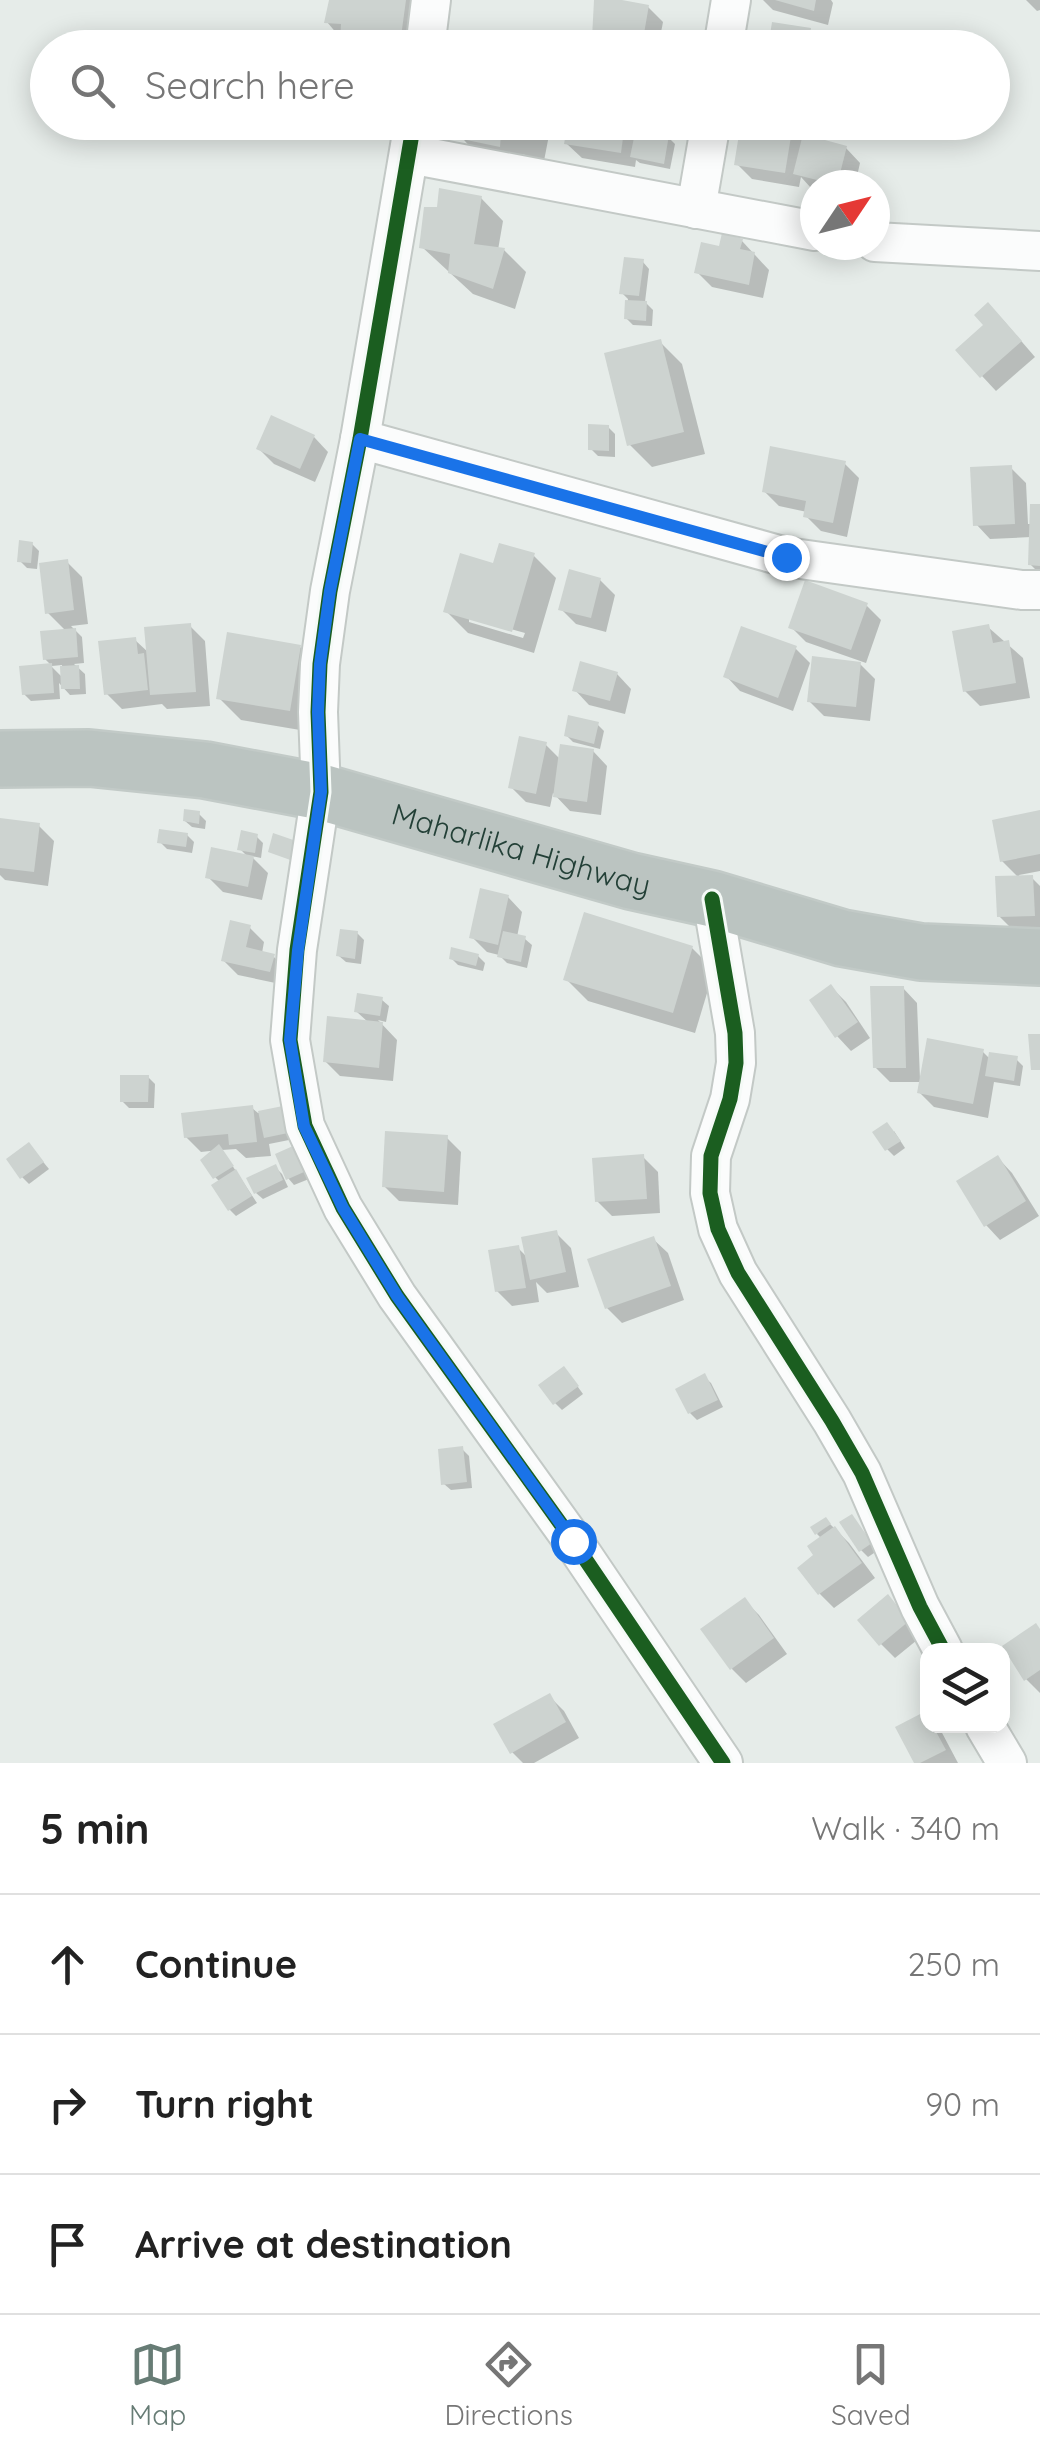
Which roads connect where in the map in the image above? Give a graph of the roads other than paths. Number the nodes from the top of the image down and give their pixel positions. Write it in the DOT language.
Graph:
graph roads {
  1 [pos="431,0"];
  2 [pos="731,0"];
  3 [pos="427,30"];
  4 [pos="726,30"];
  5 [pos="412,140"];
  6 [pos="420,140"];
  7 [pos="708,140"];
  8 [pos="696,209"];
  9 [pos="800,228"];
  10 [pos="890,243"];
  11 [pos="1040,251"];
  12 [pos="360,439"];
  13 [pos="1040,590"];
  14 [pos="0,759"];
  15 [pos="321,792"];
  16 [pos="712,900"];
  17 [pos="1040,957"];
  18 [pos="939,1643"];
  19 [pos="989,1733"];
  20 [pos="723,1763"];
  21 [pos="1007,1763"];
  1 -- 3 [label="street"];
  2 -- 4 [label="street"];
  5 -- 12 [label="street"];
  6 -- 8 [label="street"];
  7 -- 8 [label="street"];
  8 -- 9 [label="street"];
  10 -- 11 [label="street"];
  12 -- 13 [label="street"];
  12 -- 15 [label="street"];
  14 -- 15 [label="highway, Maharlika Highway"];
  15 -- 16 [label="highway, Maharlika Highway"];
  15 -- 20 [label="street"];
  16 -- 17 [label="highway, Maharlika Highway"];
  16 -- 18 [label="street"];
  19 -- 21 [label="street"];
}
